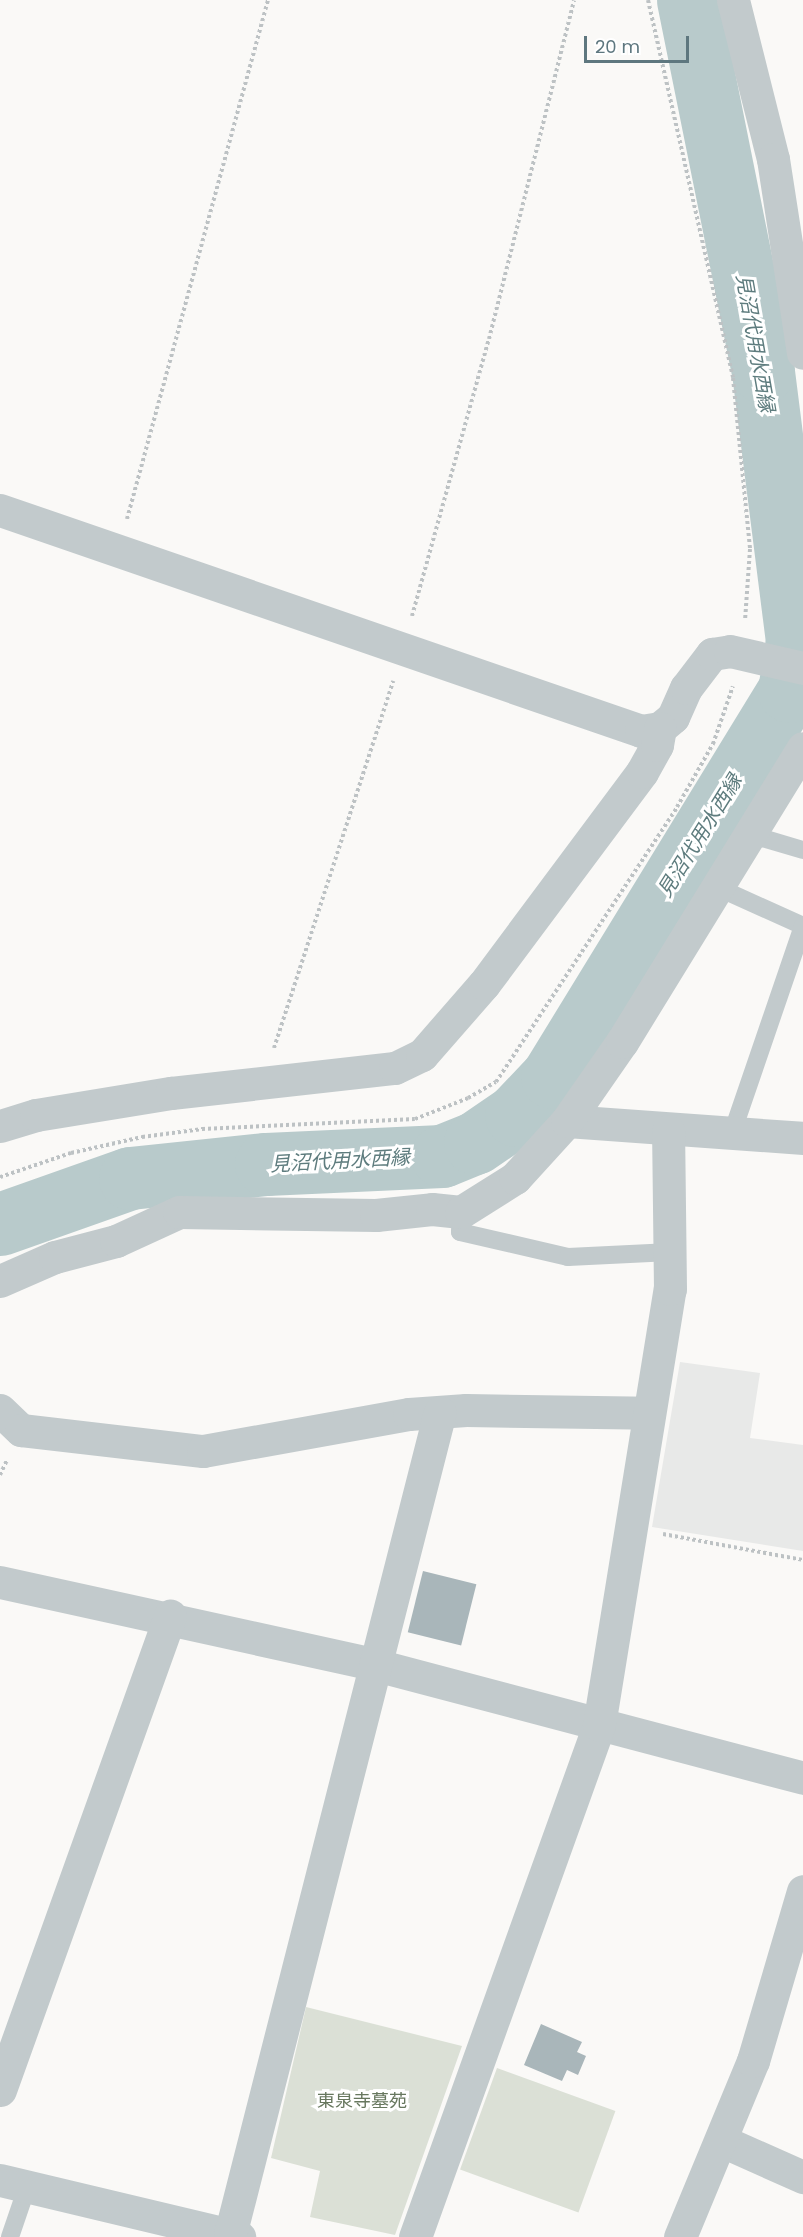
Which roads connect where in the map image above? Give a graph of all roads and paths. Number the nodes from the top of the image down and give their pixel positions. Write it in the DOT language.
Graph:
graph roads {
  1 [pos="268,0"];
  2 [pos="574,0"];
  3 [pos="733,0"];
  4 [pos="803,353"];
  5 [pos="0,510"];
  6 [pos="118,552"];
  7 [pos="403,651"];
  8 [pos="803,668"];
  9 [pos="660,728"];
  10 [pos="803,748"];
  11 [pos="752,835"];
  12 [pos="803,850"];
  13 [pos="719,888"];
  14 [pos="261,1085"];
  15 [pos="567,1120"];
  16 [pos="0,1126"];
  17 [pos="668,1131"];
  18 [pos="732,1133"];
  19 [pos="803,1138"];
  20 [pos="461,1212"];
  21 [pos="671,1252"];
  22 [pos="0,1281"];
  23 [pos="0,1410"];
  24 [pos="440,1412"];
  25 [pos="648,1413"];
  26 [pos="633,1528"];
  27 [pos="803,1560"];
  28 [pos="0,1581"];
  29 [pos="170,1616"];
  30 [pos="376,1665"];
  31 [pos="599,1725"];
  32 [pos="803,1778"];
  33 [pos="803,1891"];
  34 [pos="0,2090"];
  35 [pos="722,2141"];
  36 [pos="803,2177"];
  37 [pos="14,2183"];
  38 [pos="171,2230"];
  39 [pos="234,2236"];
  40 [pos="10,2237"];
  41 [pos="416,2237"];
  42 [pos="680,2237"];
  1 -- 6 [label="path"];
  2 -- 7 [label="path"];
  3 -- 4 [label="street"];
  5 -- 6 [label="street"];
  6 -- 7 [label="street"];
  7 -- 9 [label="street"];
  7 -- 14 [label="path"];
  8 -- 9 [label="street"];
  9 -- 14 [label="street"];
  10 -- 11 [label="street"];
  11 -- 12 [label="lane"];
  11 -- 13 [label="street"];
  13 -- 15 [label="street"];
  13 -- 18 [label="lane"];
  14 -- 16 [label="street"];
  15 -- 17 [label="street"];
  15 -- 20 [label="street"];
  17 -- 18 [label="street"];
  17 -- 21 [label="street"];
  18 -- 19 [label="street"];
  20 -- 21 [label="lane"];
  20 -- 22 [label="street"];
  21 -- 25 [label="street"];
  23 -- 24 [label="street"];
  24 -- 25 [label="street"];
  24 -- 30 [label="street"];
  25 -- 26 [label="street"];
  26 -- 27 [label="path"];
  26 -- 31 [label="street"];
  28 -- 29 [label="street"];
  29 -- 30 [label="street"];
  29 -- 34 [label="street"];
  30 -- 31 [label="street"];
  30 -- 39 [label="street"];
  31 -- 32 [label="street"];
  31 -- 41 [label="street"];
  33 -- 35 [label="street"];
  35 -- 36 [label="street"];
  35 -- 42 [label="street"];
  37 -- 38 [label="street"];
  37 -- 40 [label="lane"];
  38 -- 39 [label="street"];
}
